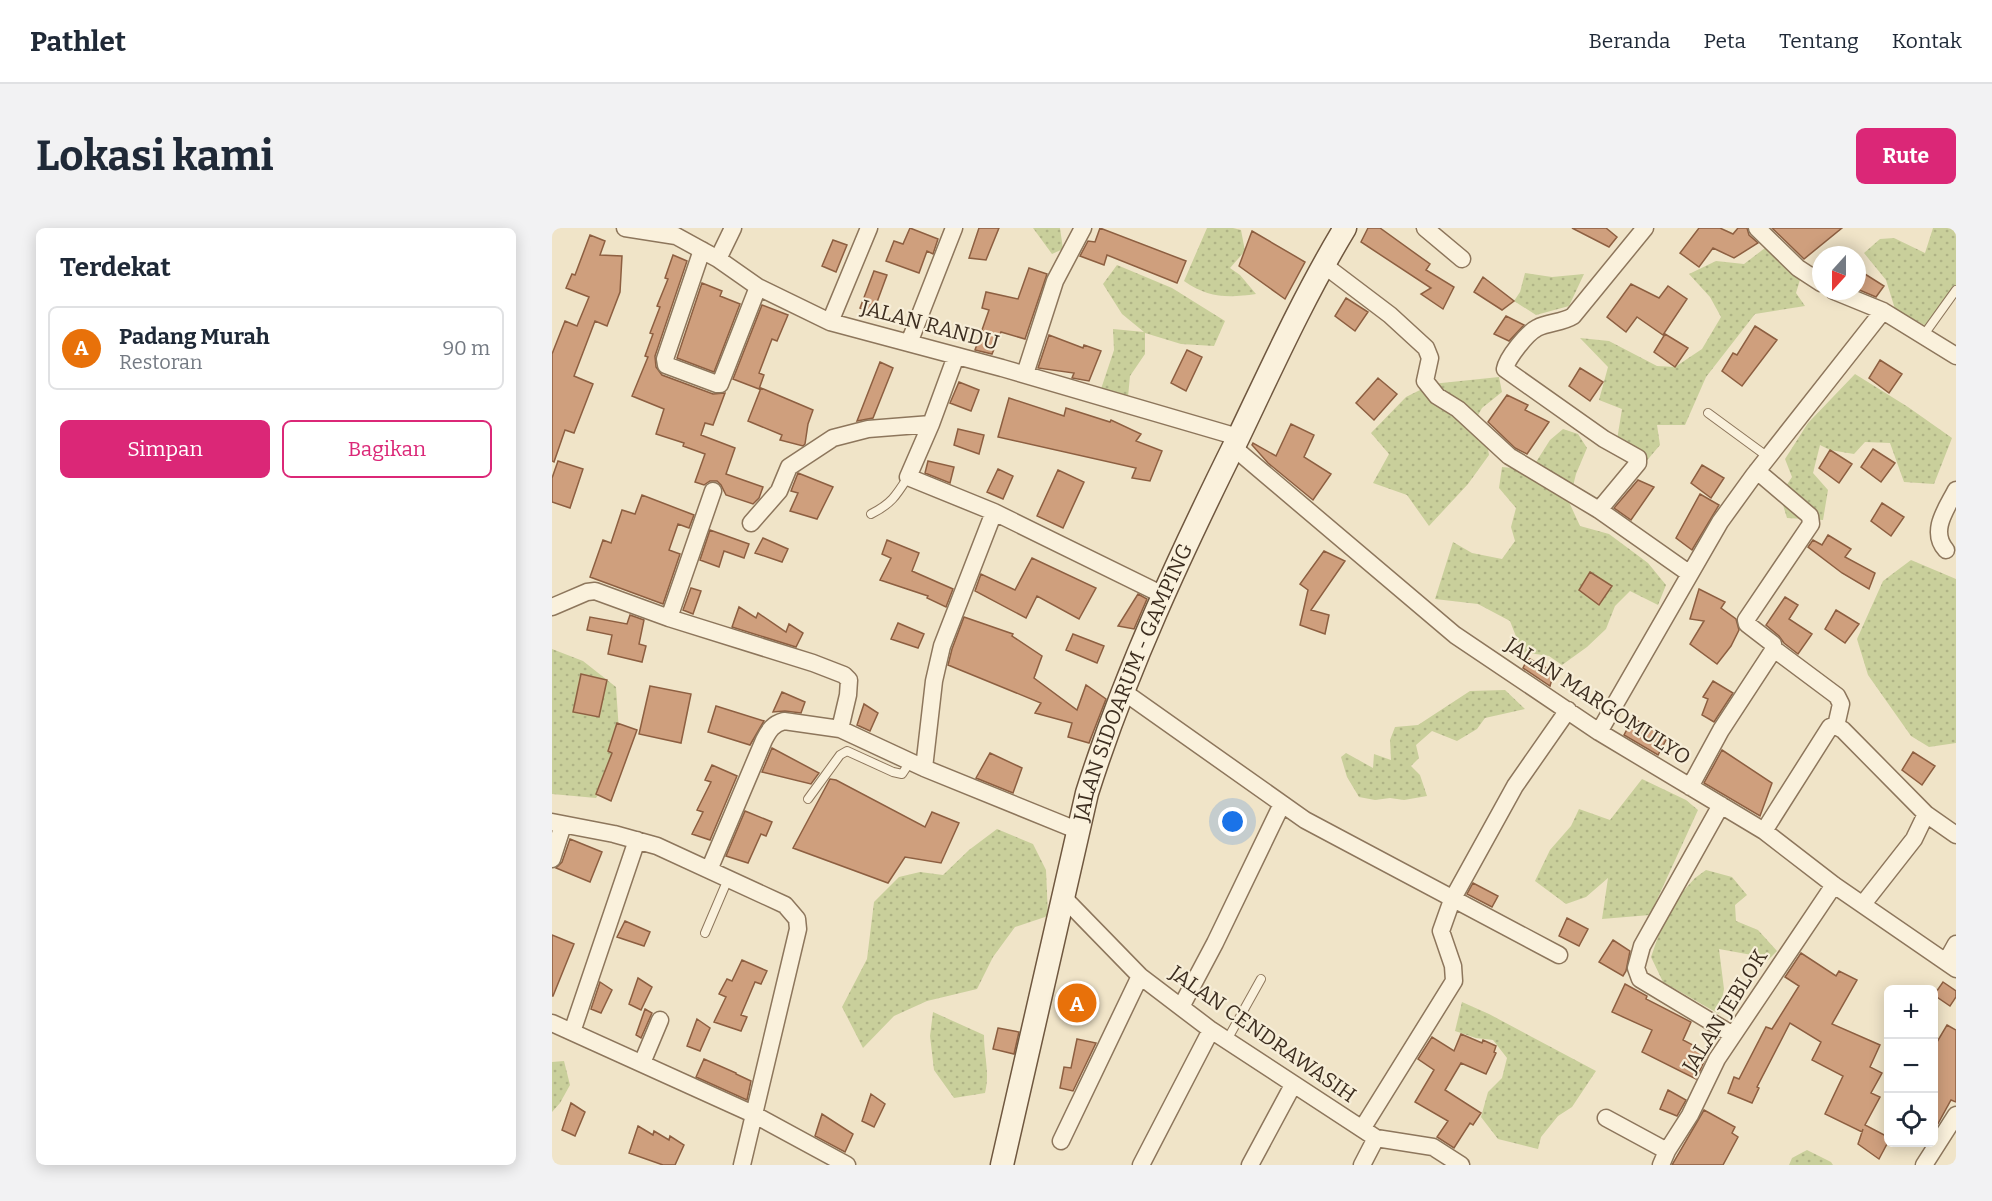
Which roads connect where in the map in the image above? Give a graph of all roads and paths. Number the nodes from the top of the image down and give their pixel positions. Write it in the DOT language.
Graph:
graph roads {
  1 [pos="632,228"];
  2 [pos="733,228"];
  3 [pos="869,228"];
  4 [pos="954,228"];
  5 [pos="1083,228"];
  6 [pos="1345,228"];
  7 [pos="1425,228"];
  8 [pos="1645,228"];
  9 [pos="1757,228"];
  10 [pos="702,250"];
  11 [pos="1462,259"];
  12 [pos="718,260"];
  13 [pos="1324,265"];
  14 [pos="1812,277"];
  15 [pos="758,287"];
  16 [pos="1956,290"];
  17 [pos="1856,300"];
  18 [pos="1883,311"];
  19 [pos="830,322"];
  20 [pos="1923,336"];
  21 [pos="909,343"];
  22 [pos="956,356"];
  23 [pos="1956,356"];
  24 [pos="1025,375"];
  25 [pos="1708,414"];
  26 [pos="931,424"];
  27 [pos="1236,442"];
  28 [pos="1768,457"];
  29 [pos="1757,471"];
  30 [pos="908,477"];
  31 [pos="1956,490"];
  32 [pos="713,491"];
  33 [pos="1599,510"];
  34 [pos="994,512"];
  35 [pos="871,514"];
  36 [pos="751,523"];
  37 [pos="1946,550"];
  38 [pos="1689,574"];
  39 [pos="1163,595"];
  40 [pos="552,607"];
  41 [pos="669,618"];
  42 [pos="1774,649"];
  43 [pos="1124,692"];
  44 [pos="1568,710"];
  45 [pos="1836,726"];
  46 [pos="840,729"];
  47 [pos="1599,732"];
  48 [pos="917,765"];
  49 [pos="1690,787"];
  50 [pos="808,799"];
  51 [pos="1282,804"];
  52 [pos="1721,805"];
  53 [pos="1926,814"];
  54 [pos="557,824"];
  55 [pos="1079,831"];
  56 [pos="1764,831"];
  57 [pos="1956,835"];
  58 [pos="637,840"];
  59 [pos="552,859"];
  60 [pos="709,870"];
  61 [pos="728,879"];
  62 [pos="1834,885"];
  63 [pos="1064,898"];
  64 [pos="1452,900"];
  65 [pos="1863,904"];
  66 [pos="705,933"];
  67 [pos="1956,944"];
  68 [pos="1559,955"];
  69 [pos="1951,965"];
  70 [pos="1140,976"];
  71 [pos="1261,979"];
  72 [pos="1181,1007"];
  73 [pos="660,1020"];
  74 [pos="553,1025"];
  75 [pos="1211,1030"];
  76 [pos="572,1032"];
  77 [pos="1733,1035"];
  78 [pos="1227,1040"];
  79 [pos="642,1063"];
  80 [pos="1293,1085"];
  81 [pos="753,1114"];
  82 [pos="1605,1118"];
  83 [pos="1955,1119"];
  84 [pos="1369,1134"];
  85 [pos="1062,1141"];
  86 [pos="1664,1158"];
  87 [pos="742,1165"];
  88 [pos="847,1165"];
  89 [pos="1002,1165"];
  90 [pos="1141,1165"];
  91 [pos="1250,1165"];
  92 [pos="1362,1165"];
  93 [pos="1461,1165"];
  94 [pos="1924,1165"];
  1 -- 10 [label="street, JALAN RANDU"];
  2 -- 12 [label="street"];
  3 -- 19 [label="street"];
  4 -- 21 [label="street"];
  5 -- 24 [label="street"];
  6 -- 13 [label="main road, JALAN SIDOARUM - GAMPING"];
  7 -- 11 [label="street"];
  8 -- 33 [label="street"];
  9 -- 14 [label="street"];
  10 -- 12 [label="street, JALAN RANDU"];
  10 -- 15 [label="street"];
  12 -- 15 [label="street, JALAN RANDU"];
  13 -- 27 [label="main road, JALAN SIDOARUM - GAMPING"];
  13 -- 33 [label="street"];
  15 -- 19 [label="street, JALAN RANDU"];
  16 -- 20 [label="lane"];
  17 -- 18 [label="street"];
  18 -- 20 [label="street"];
  18 -- 28 [label="street"];
  19 -- 21 [label="street, JALAN RANDU"];
  20 -- 23 [label="street"];
  21 -- 22 [label="street, JALAN RANDU"];
  22 -- 24 [label="street, JALAN RANDU"];
  22 -- 26 [label="street"];
  24 -- 27 [label="street, JALAN RANDU"];
  25 -- 28 [label="lane"];
  26 -- 30 [label="street"];
  26 -- 36 [label="street"];
  27 -- 39 [label="main road, JALAN SIDOARUM - GAMPING"];
  27 -- 44 [label="street, JALAN MARGOMULYO"];
  28 -- 29 [label="street"];
  29 -- 38 [label="street"];
  29 -- 42 [label="street"];
  30 -- 34 [label="street"];
  30 -- 35 [label="lane"];
  31 -- 37 [label="street"];
  32 -- 41 [label="street"];
  33 -- 38 [label="street"];
  34 -- 39 [label="street"];
  34 -- 48 [label="street"];
  38 -- 47 [label="street"];
  39 -- 43 [label="main road, JALAN SIDOARUM - GAMPING"];
  40 -- 41 [label="street"];
  41 -- 46 [label="street"];
  42 -- 45 [label="street"];
  42 -- 49 [label="street"];
  43 -- 51 [label="street"];
  43 -- 55 [label="main road, JALAN SIDOARUM - GAMPING"];
  44 -- 47 [label="street, JALAN MARGOMULYO"];
  44 -- 64 [label="street"];
  45 -- 53 [label="street"];
  45 -- 56 [label="street"];
  46 -- 48 [label="street"];
  46 -- 60 [label="street"];
  47 -- 49 [label="street, JALAN MARGOMULYO"];
  48 -- 50 [label="lane"];
  48 -- 55 [label="street"];
  49 -- 52 [label="street, JALAN MARGOMULYO"];
  51 -- 64 [label="street"];
  51 -- 72 [label="street"];
  52 -- 56 [label="street, JALAN MARGOMULYO"];
  52 -- 77 [label="street"];
  53 -- 57 [label="street"];
  53 -- 65 [label="street"];
  54 -- 58 [label="street"];
  54 -- 59 [label="street"];
  55 -- 63 [label="main road, JALAN SIDOARUM - GAMPING"];
  56 -- 62 [label="street, JALAN MARGOMULYO"];
  58 -- 60 [label="street"];
  58 -- 76 [label="street"];
  60 -- 61 [label="street"];
  61 -- 66 [label="lane"];
  61 -- 81 [label="street"];
  62 -- 65 [label="street, JALAN MARGOMULYO"];
  62 -- 77 [label="street, JALAN JEBLOK"];
  63 -- 70 [label="street, JALAN CENDRAWASIH"];
  63 -- 89 [label="main road, JALAN SIDOARUM - GAMPING"];
  64 -- 68 [label="street"];
  64 -- 84 [label="street"];
  65 -- 69 [label="street, JALAN MARGOMULYO"];
  67 -- 69 [label="street"];
  70 -- 72 [label="street, JALAN CENDRAWASIH"];
  70 -- 85 [label="street"];
  71 -- 78 [label="lane"];
  72 -- 75 [label="street, JALAN CENDRAWASIH"];
  73 -- 79 [label="street"];
  74 -- 76 [label="street"];
  75 -- 78 [label="street, JALAN CENDRAWASIH"];
  75 -- 90 [label="street"];
  76 -- 79 [label="street"];
  77 -- 86 [label="street, JALAN JEBLOK"];
  78 -- 80 [label="street, JALAN CENDRAWASIH"];
  79 -- 81 [label="street"];
  80 -- 84 [label="street, JALAN CENDRAWASIH"];
  80 -- 91 [label="street"];
  81 -- 87 [label="street"];
  81 -- 88 [label="street"];
  82 -- 86 [label="street"];
  83 -- 94 [label="street"];
  84 -- 92 [label="street"];
  84 -- 93 [label="street, JALAN CENDRAWASIH"];
}
